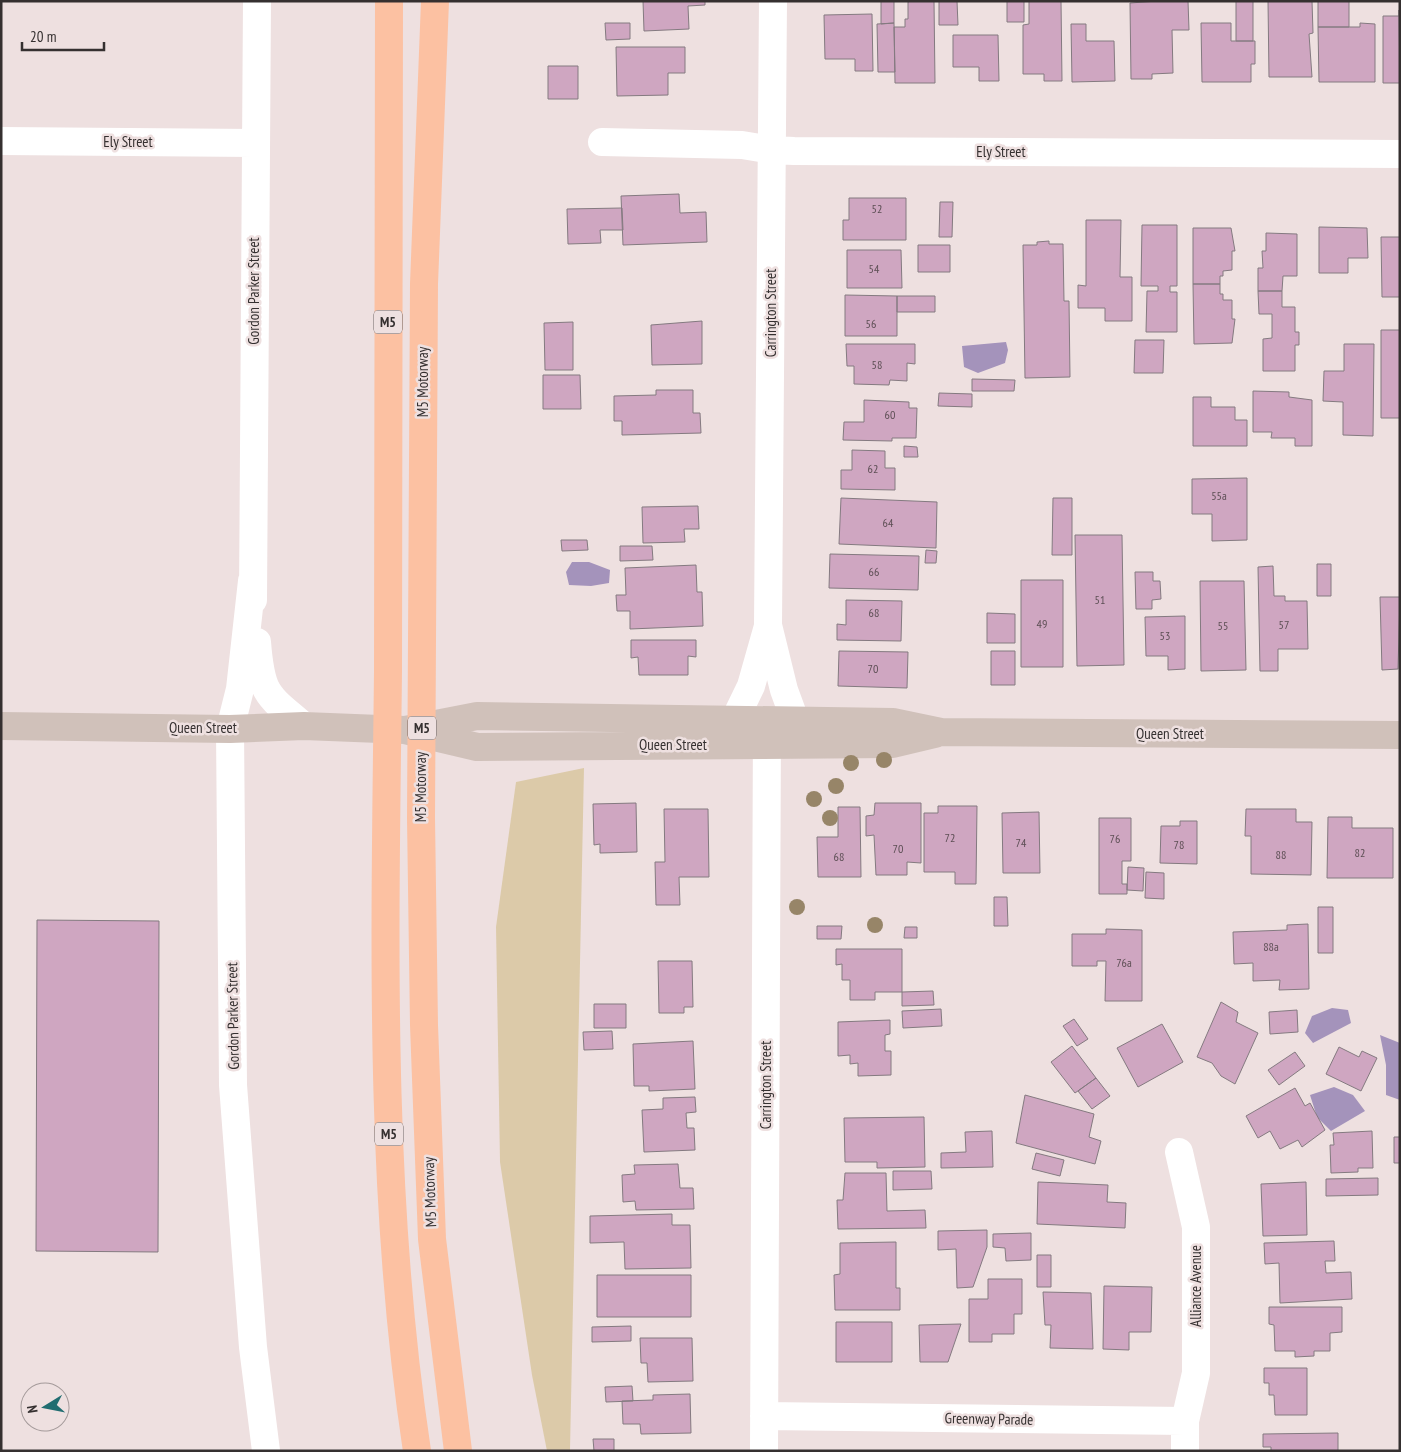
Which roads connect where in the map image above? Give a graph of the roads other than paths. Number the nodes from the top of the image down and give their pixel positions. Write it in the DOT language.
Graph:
graph roads {
  1 [pos="257,1"];
  2 [pos="389,1"];
  3 [pos="435,1"];
  4 [pos="772,1"];
  5 [pos="1,141"];
  6 [pos="602,142"];
  7 [pos="255,143"];
  8 [pos="772,150"];
  9 [pos="1400,154"];
  10 [pos="252,581"];
  11 [pos="768,625"];
  12 [pos="735,719"];
  13 [pos="795,720"];
  14 [pos="1,726"];
  15 [pos="304,726"];
  16 [pos="230,729"];
  17 [pos="405,730"];
  18 [pos="767,732"];
  19 [pos="941,732"];
  20 [pos="1400,735"];
  21 [pos="1179,1152"];
  22 [pos="764,1416"];
  23 [pos="1185,1421"];
  24 [pos="266,1451"];
  25 [pos="417,1451"];
  26 [pos="458,1451"];
  27 [pos="764,1451"];
  28 [pos="1185,1451"];
  1 -- 7 [label="street, Gordon Parker Street"];
  2 -- 25 [label="highway, M5"];
  3 -- 26 [label="highway, M5 Motorway / M5"];
  4 -- 8 [label="street, Carrington Street"];
  5 -- 7 [label="street, Ely Street"];
  6 -- 8 [label="street, Ely Street"];
  7 -- 10 [label="street, Gordon Parker Street"];
  8 -- 9 [label="street, Ely Street"];
  8 -- 11 [label="street, Carrington Street"];
  10 -- 15 [label="street, Gordon Parker Street"];
  10 -- 16 [label="street, Gordon Parker Street"];
  11 -- 12 [label="street, Carrington Street"];
  11 -- 13 [label="street, Carrington Street"];
  12 -- 17 [label="main road, Queen Street"];
  12 -- 18 [label="main road, Queen Street"];
  13 -- 18 [label="main road, Queen Street"];
  13 -- 19 [label="main road, Queen Street"];
  14 -- 16 [label="main road, Queen Street"];
  15 -- 16 [label="main road, Queen Street"];
  15 -- 17 [label="main road, Queen Street"];
  16 -- 24 [label="street, Gordon Parker Street"];
  17 -- 18 [label="main road, Queen Street"];
  18 -- 19 [label="main road, Queen Street"];
  18 -- 22 [label="street, Carrington Street"];
  19 -- 20 [label="main road, Queen Street"];
  21 -- 23 [label="street, Alliance Avenue"];
  22 -- 23 [label="street, Greenway Parade"];
  22 -- 27 [label="street, Carrington Street"];
  23 -- 28 [label="street"];
}
